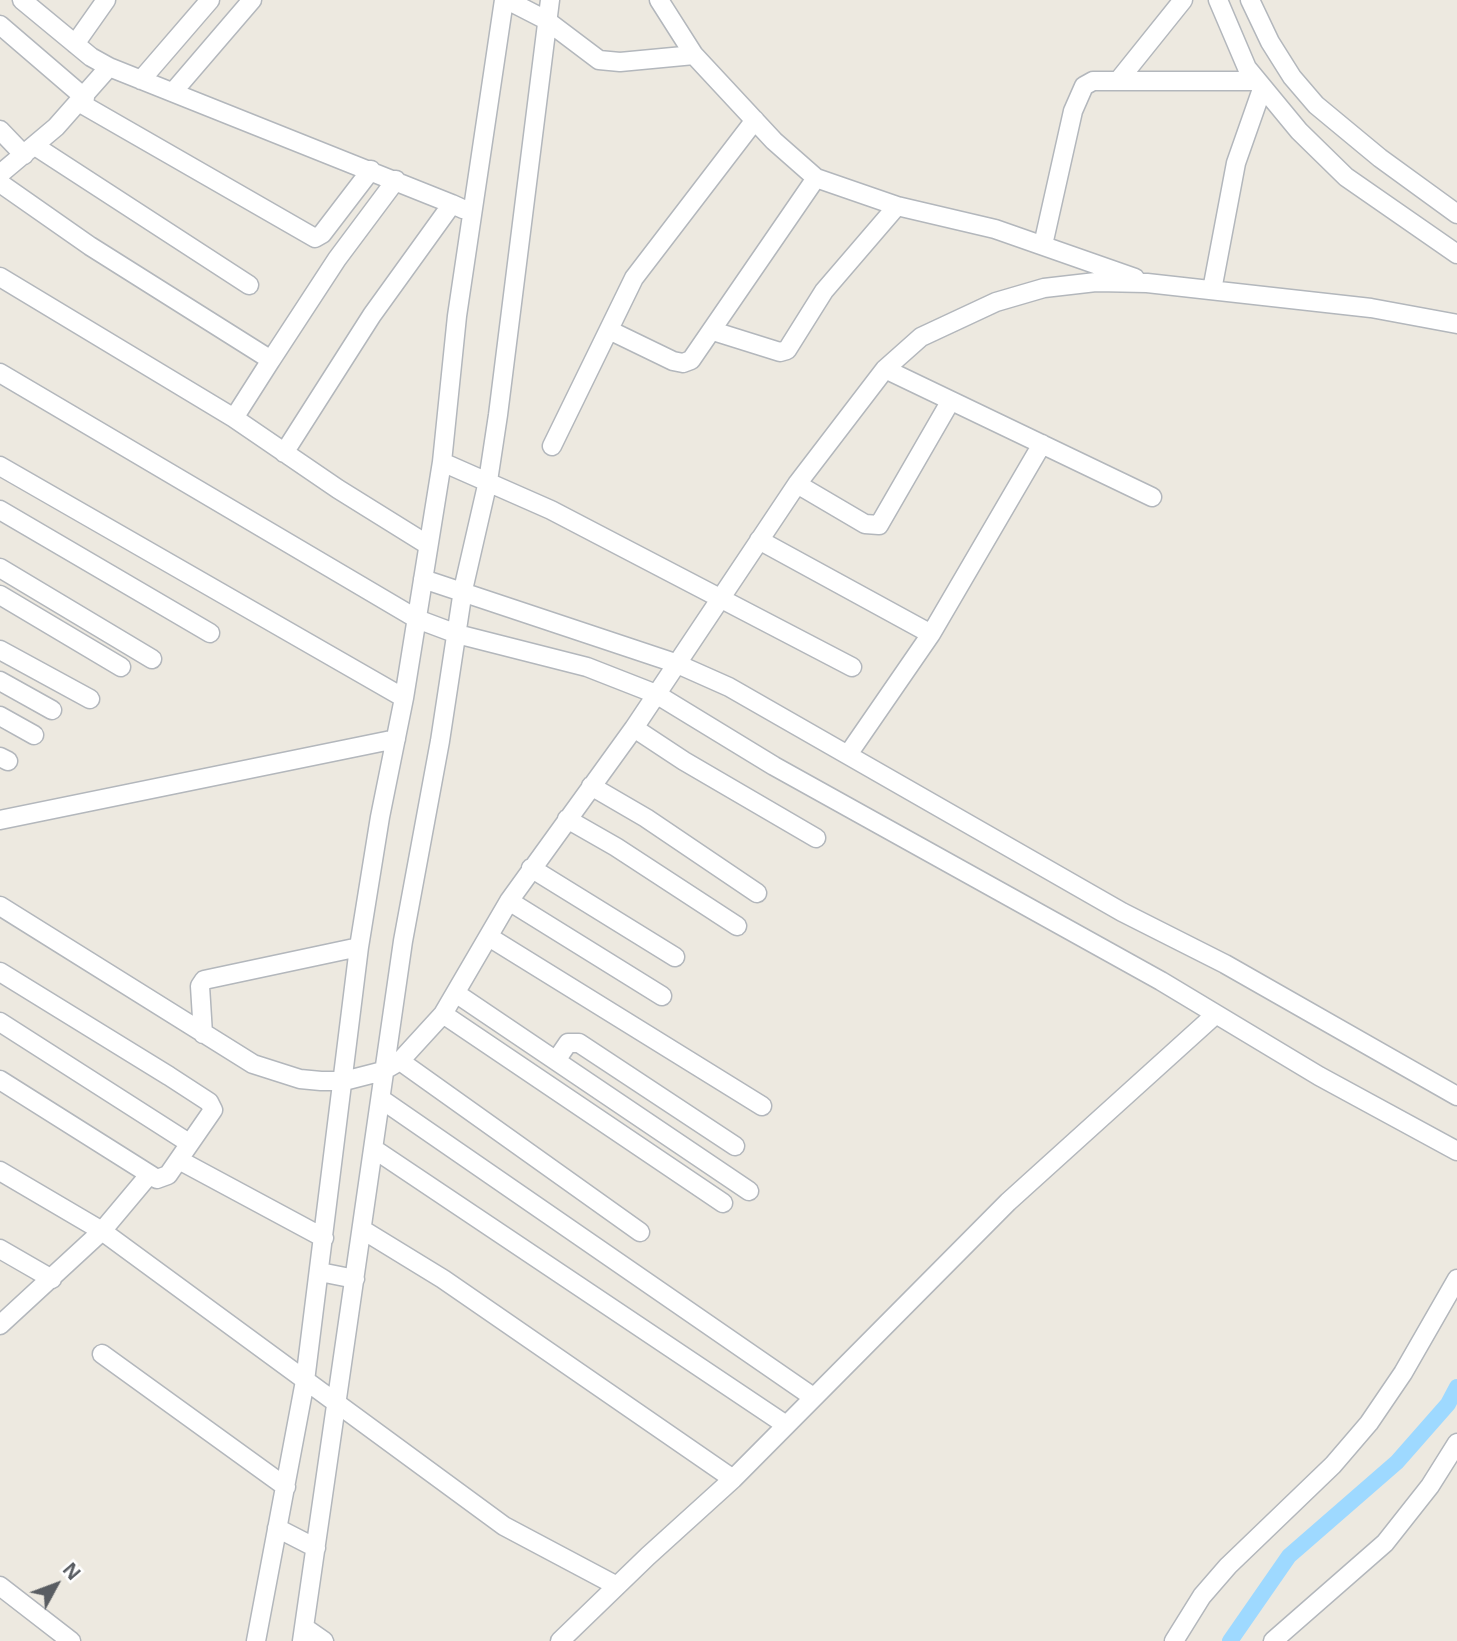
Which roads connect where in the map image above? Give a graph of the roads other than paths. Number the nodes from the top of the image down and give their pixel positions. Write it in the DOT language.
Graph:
graph roads {
  1 [pos="22,0"];
  2 [pos="106,0"];
  3 [pos="210,0"];
  4 [pos="253,0"];
  5 [pos="506,0"];
  6 [pos="550,0"];
  7 [pos="1183,0"];
  8 [pos="1218,0"];
  9 [pos="1250,0"];
  10 [pos="665,3"];
  11 [pos="545,20"];
  12 [pos="0,25"];
  13 [pos="75,44"];
  14 [pos="694,55"];
  15 [pos="109,67"];
  16 [pos="141,80"];
  17 [pos="1118,81"];
  18 [pos="1259,85"];
  19 [pos="173,92"];
  20 [pos="82,100"];
  21 [pos="755,120"];
  22 [pos="0,130"];
  23 [pos="30,151"];
  24 [pos="371,170"];
  25 [pos="0,174"];
  26 [pos="816,178"];
  27 [pos="396,180"];
  28 [pos="0,183"];
  29 [pos="452,205"];
  30 [pos="897,205"];
  31 [pos="472,212"];
  32 [pos="1457,214"];
  33 [pos="1043,245"];
  34 [pos="1457,254"];
  35 [pos="0,277"];
  36 [pos="1147,283"];
  37 [pos="250,285"];
  38 [pos="1212,290"];
  39 [pos="1457,324"];
  40 [pos="609,330"];
  41 [pos="713,331"];
  42 [pos="271,360"];
  43 [pos="886,369"];
  44 [pos="0,373"];
  45 [pos="950,402"];
  46 [pos="234,418"];
  47 [pos="1042,444"];
  48 [pos="552,446"];
  49 [pos="284,453"];
  50 [pos="442,462"];
  51 [pos="0,466"];
  52 [pos="488,481"];
  53 [pos="797,484"];
  54 [pos="1152,497"];
  55 [pos="0,510"];
  56 [pos="759,540"];
  57 [pos="429,545"];
  58 [pos="0,568"];
  59 [pos="423,579"];
  60 [pos="463,590"];
  61 [pos="0,595"];
  62 [pos="721,596"];
  63 [pos="417,619"];
  64 [pos="209,633"];
  65 [pos="457,634"];
  66 [pos="931,635"];
  67 [pos="0,650"];
  68 [pos="152,659"];
  69 [pos="675,663"];
  70 [pos="121,667"];
  71 [pos="852,667"];
  72 [pos="0,681"];
  73 [pos="656,694"];
  74 [pos="404,698"];
  75 [pos="90,699"];
  76 [pos="52,710"];
  77 [pos="0,716"];
  78 [pos="634,728"];
  79 [pos="34,735"];
  80 [pos="396,739"];
  81 [pos="849,754"];
  82 [pos="591,786"];
  83 [pos="567,819"];
  84 [pos="0,820"];
  85 [pos="816,838"];
  86 [pos="531,868"];
  87 [pos="757,893"];
  88 [pos="509,901"];
  89 [pos="0,906"];
  90 [pos="737,926"];
  91 [pos="489,937"];
  92 [pos="359,947"];
  93 [pos="676,957"];
  94 [pos="0,972"];
  95 [pos="457,994"];
  96 [pos="662,996"];
  97 [pos="443,1014"];
  98 [pos="1216,1014"];
  99 [pos="0,1022"];
  100 [pos="203,1034"];
  101 [pos="557,1059"];
  102 [pos="400,1061"];
  103 [pos="383,1071"];
  104 [pos="0,1080"];
  105 [pos="344,1081"];
  106 [pos="1457,1096"];
  107 [pos="381,1099"];
  108 [pos="762,1106"];
  109 [pos="189,1143"];
  110 [pos="735,1146"];
  111 [pos="374,1150"];
  112 [pos="1457,1151"];
  113 [pos="179,1160"];
  114 [pos="0,1171"];
  115 [pos="149,1175"];
  116 [pos="749,1191"];
  117 [pos="723,1203"];
  118 [pos="363,1230"];
  119 [pos="102,1231"];
  120 [pos="640,1232"];
  121 [pos="324,1238"];
  122 [pos="0,1249"];
  123 [pos="320,1272"];
  124 [pos="52,1279"];
  125 [pos="355,1279"];
  126 [pos="1457,1279"];
  127 [pos="0,1325"];
  128 [pos="102,1354"];
  129 [pos="305,1381"];
  130 [pos="813,1396"];
  131 [pos="337,1402"];
  132 [pos="786,1424"];
  133 [pos="1457,1443"];
  134 [pos="733,1479"];
  135 [pos="286,1486"];
  136 [pos="277,1528"];
  137 [pos="316,1548"];
  138 [pos="0,1586"];
  139 [pos="617,1586"];
  140 [pos="48,1634"];
  141 [pos="303,1634"];
  142 [pos="71,1641"];
  143 [pos="256,1641"];
  144 [pos="324,1641"];
  145 [pos="560,1641"];
  146 [pos="1174,1641"];
  147 [pos="1273,1641"];
  1 -- 13 [label="street"];
  2 -- 13 [label="street"];
  3 -- 16 [label="street"];
  4 -- 19 [label="street"];
  5 -- 11 [label="street"];
  5 -- 31 [label="street"];
  6 -- 11 [label="street"];
  7 -- 17 [label="street"];
  8 -- 18 [label="street"];
  9 -- 32 [label="street"];
  10 -- 14 [label="street"];
  11 -- 14 [label="street"];
  11 -- 52 [label="street"];
  12 -- 20 [label="street"];
  13 -- 15 [label="street"];
  14 -- 21 [label="street"];
  15 -- 16 [label="street"];
  15 -- 20 [label="street"];
  16 -- 19 [label="street"];
  17 -- 18 [label="street"];
  17 -- 33 [label="street"];
  18 -- 34 [label="street"];
  18 -- 38 [label="street"];
  19 -- 24 [label="street"];
  20 -- 23 [label="street"];
  20 -- 24 [label="street"];
  21 -- 26 [label="street"];
  21 -- 40 [label="street"];
  22 -- 23 [label="street"];
  23 -- 25 [label="street"];
  23 -- 37 [label="street"];
  24 -- 27 [label="street"];
  26 -- 30 [label="street"];
  26 -- 41 [label="street"];
  27 -- 29 [label="street"];
  27 -- 42 [label="street"];
  28 -- 42 [label="street"];
  29 -- 31 [label="street"];
  29 -- 49 [label="street"];
  30 -- 33 [label="street"];
  30 -- 41 [label="street"];
  31 -- 50 [label="street"];
  33 -- 36 [label="street"];
  35 -- 46 [label="street"];
  36 -- 38 [label="street"];
  36 -- 43 [label="street"];
  38 -- 39 [label="street"];
  40 -- 41 [label="street"];
  40 -- 48 [label="street"];
  42 -- 46 [label="street"];
  43 -- 45 [label="street"];
  43 -- 53 [label="street"];
  44 -- 63 [label="street"];
  45 -- 47 [label="street"];
  45 -- 53 [label="street"];
  46 -- 49 [label="street"];
  47 -- 54 [label="street"];
  47 -- 66 [label="street"];
  49 -- 57 [label="street"];
  50 -- 52 [label="street"];
  50 -- 57 [label="street"];
  51 -- 74 [label="street"];
  52 -- 60 [label="street"];
  52 -- 62 [label="street"];
  53 -- 56 [label="street"];
  55 -- 64 [label="street"];
  56 -- 62 [label="street"];
  56 -- 66 [label="street"];
  57 -- 59 [label="street"];
  58 -- 68 [label="street"];
  59 -- 60 [label="street"];
  59 -- 63 [label="street"];
  60 -- 65 [label="street"];
  60 -- 69 [label="street"];
  61 -- 70 [label="street"];
  62 -- 69 [label="street"];
  62 -- 71 [label="street"];
  63 -- 65 [label="street"];
  63 -- 74 [label="street"];
  65 -- 73 [label="street"];
  65 -- 103 [label="street"];
  66 -- 81 [label="street"];
  67 -- 75 [label="street"];
  69 -- 73 [label="street"];
  69 -- 81 [label="street"];
  72 -- 76 [label="street"];
  73 -- 78 [label="street"];
  73 -- 98 [label="street"];
  74 -- 80 [label="street"];
  77 -- 79 [label="street"];
  78 -- 82 [label="street"];
  78 -- 85 [label="street"];
  80 -- 84 [label="street"];
  80 -- 92 [label="street"];
  81 -- 106 [label="street"];
  82 -- 83 [label="street"];
  82 -- 87 [label="street"];
  83 -- 86 [label="street"];
  83 -- 90 [label="street"];
  86 -- 88 [label="street"];
  86 -- 93 [label="street"];
  88 -- 91 [label="street"];
  88 -- 96 [label="street"];
  89 -- 100 [label="street"];
  91 -- 95 [label="street"];
  91 -- 108 [label="street"];
  92 -- 100 [label="street"];
  92 -- 105 [label="street"];
  94 -- 109 [label="street"];
  95 -- 97 [label="street"];
  95 -- 101 [label="street"];
  97 -- 102 [label="street"];
  97 -- 117 [label="street"];
  98 -- 112 [label="street"];
  98 -- 130 [label="street"];
  99 -- 109 [label="street"];
  100 -- 105 [label="street"];
  101 -- 110 [label="street"];
  101 -- 116 [label="street"];
  102 -- 103 [label="street"];
  102 -- 120 [label="street"];
  103 -- 105 [label="street"];
  103 -- 107 [label="street"];
  104 -- 115 [label="street"];
  105 -- 121 [label="street"];
  107 -- 111 [label="street"];
  107 -- 130 [label="street"];
  109 -- 113 [label="street"];
  111 -- 118 [label="street"];
  111 -- 132 [label="street"];
  113 -- 115 [label="street"];
  113 -- 121 [label="street"];
  114 -- 119 [label="street"];
  115 -- 119 [label="street"];
  118 -- 125 [label="street"];
  118 -- 134 [label="street"];
  119 -- 124 [label="street"];
  119 -- 129 [label="street"];
  121 -- 123 [label="street"];
  122 -- 124 [label="street"];
  123 -- 125 [label="street"];
  123 -- 129 [label="street"];
  124 -- 127 [label="street"];
  125 -- 131 [label="street"];
  126 -- 146 [label="street"];
  128 -- 135 [label="street"];
  129 -- 131 [label="street"];
  129 -- 135 [label="street"];
  130 -- 132 [label="street"];
  131 -- 137 [label="street"];
  131 -- 139 [label="street"];
  132 -- 134 [label="street"];
  133 -- 147 [label="street"];
  134 -- 139 [label="street"];
  135 -- 136 [label="street"];
  136 -- 137 [label="street"];
  136 -- 143 [label="street"];
  137 -- 141 [label="street"];
  138 -- 140 [label="street"];
  139 -- 145 [label="street"];
  140 -- 142 [label="street"];
  141 -- 144 [label="street"];
}
